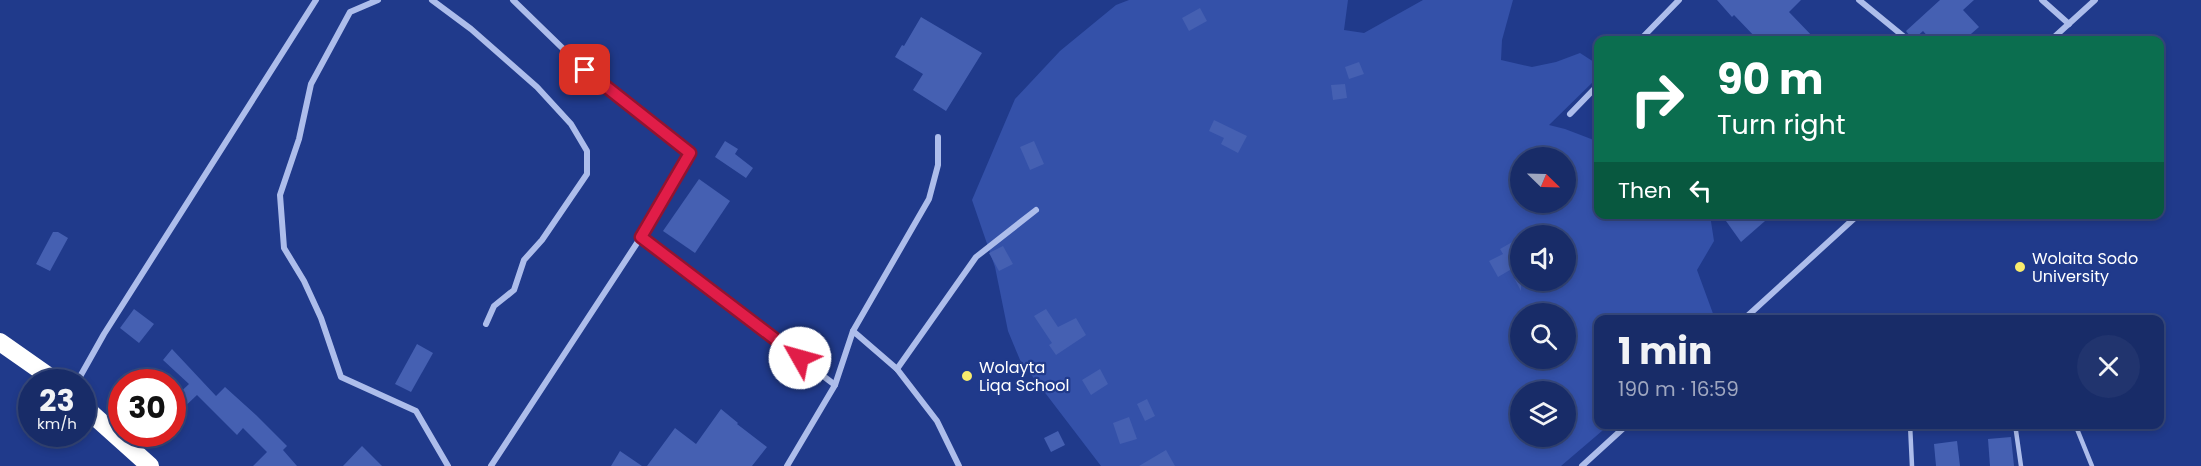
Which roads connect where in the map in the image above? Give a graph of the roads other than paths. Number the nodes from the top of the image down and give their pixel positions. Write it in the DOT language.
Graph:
graph roads {
  1 [pos="316,0"];
  2 [pos="378,0"];
  3 [pos="432,0"];
  4 [pos="513,0"];
  5 [pos="1679,0"];
  6 [pos="1859,0"];
  7 [pos="2042,0"];
  8 [pos="2095,0"];
  9 [pos="2069,24"];
  10 [pos="1644,36"];
  11 [pos="1903,36"];
  12 [pos="2056,36"];
  13 [pos="1594,89"];
  14 [pos="1570,114"];
  15 [pos="938,136"];
  16 [pos="1036,210"];
  17 [pos="1854,219"];
  18 [pos="641,237"];
  19 [pos="1748,315"];
  20 [pos="486,324"];
  21 [pos="854,331"];
  22 [pos="0,342"];
  23 [pos="38,369"];
  24 [pos="85,369"];
  25 [pos="897,369"];
  26 [pos="835,385"];
  27 [pos="96,418"];
  28 [pos="1623,429"];
  29 [pos="1910,429"];
  30 [pos="2016,429"];
  31 [pos="2077,429"];
  32 [pos="150,466"];
  33 [pos="448,466"];
  34 [pos="491,466"];
  35 [pos="787,466"];
  36 [pos="959,466"];
  37 [pos="1582,466"];
  38 [pos="1912,466"];
  39 [pos="2021,466"];
  40 [pos="2092,466"];
  1 -- 24 [label="street"];
  2 -- 33 [label="street"];
  3 -- 20 [label="street"];
  4 -- 18 [label="street"];
  5 -- 10 [label="street"];
  6 -- 11 [label="street"];
  7 -- 9 [label="street"];
  8 -- 9 [label="street"];
  9 -- 12 [label="street"];
  13 -- 14 [label="street"];
  15 -- 21 [label="street"];
  16 -- 25 [label="street"];
  17 -- 19 [label="street"];
  18 -- 26 [label="street"];
  18 -- 34 [label="street"];
  21 -- 25 [label="street"];
  21 -- 26 [label="street"];
  22 -- 23 [label="highway"];
  25 -- 36 [label="street"];
  26 -- 35 [label="street"];
  27 -- 32 [label="highway"];
  28 -- 37 [label="street"];
  29 -- 38 [label="lane"];
  30 -- 39 [label="lane"];
  31 -- 40 [label="lane"];
}
